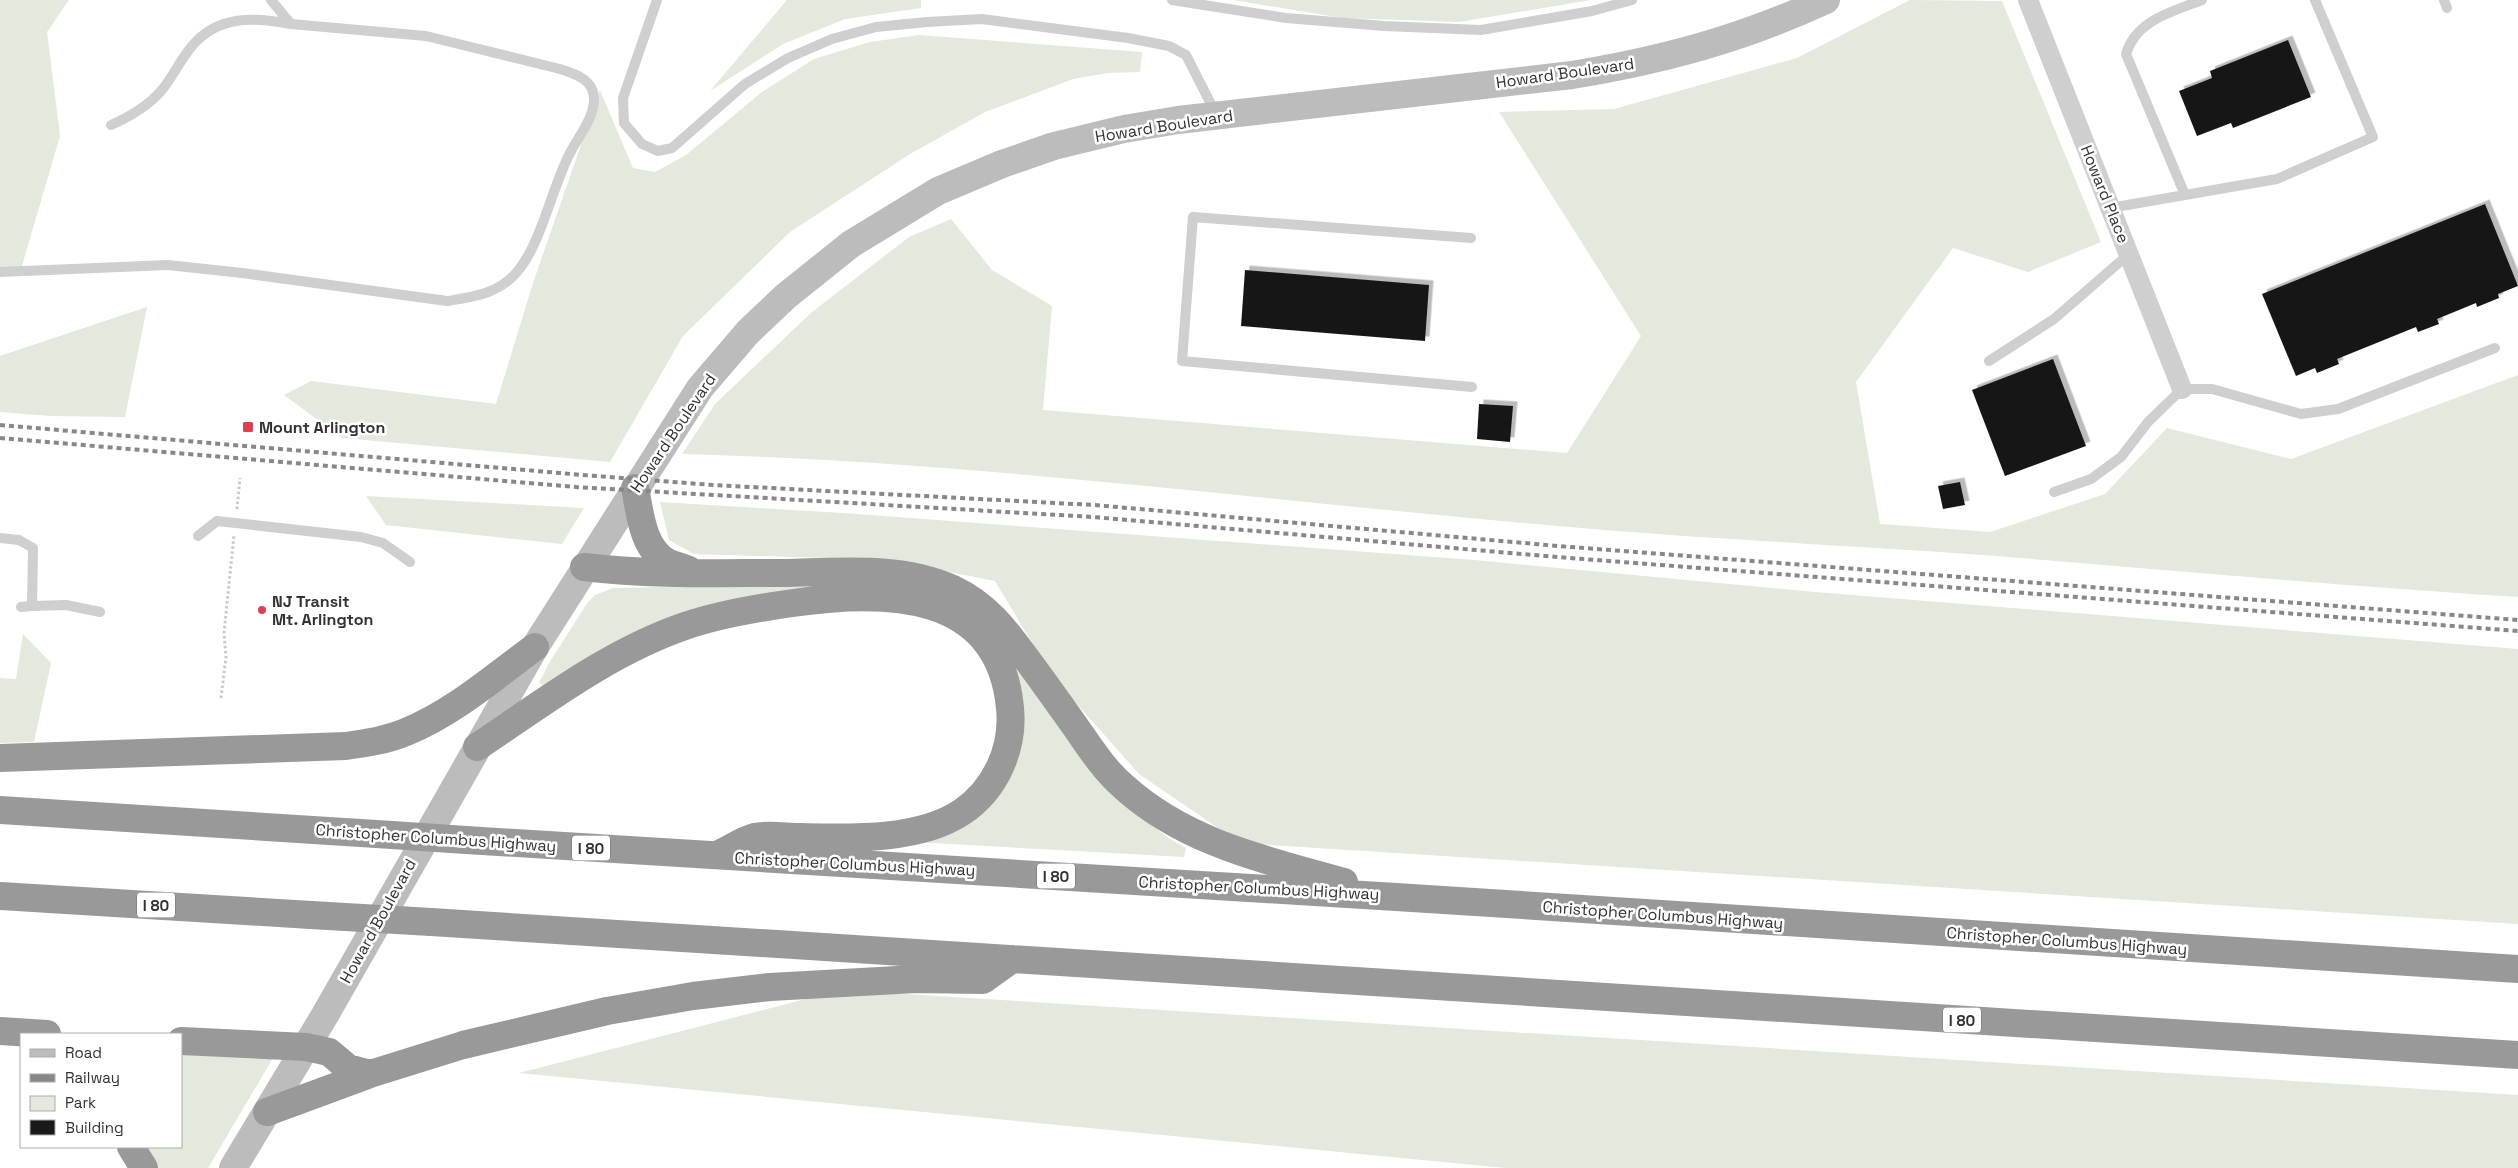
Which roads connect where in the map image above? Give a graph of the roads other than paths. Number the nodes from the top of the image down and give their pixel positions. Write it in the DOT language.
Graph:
graph roads {
  1 [pos="271,0"];
  2 [pos="657,0"];
  3 [pos="1172,0"];
  4 [pos="1632,0"];
  5 [pos="1826,0"];
  6 [pos="2028,0"];
  7 [pos="2202,0"];
  8 [pos="2315,0"];
  9 [pos="290,24"];
  10 [pos="1217,117"];
  11 [pos="111,126"];
  12 [pos="2185,195"];
  13 [pos="2110,208"];
  14 [pos="1471,238"];
  15 [pos="2129,254"];
  16 [pos="0,272"];
  17 [pos="2496,348"];
  18 [pos="1989,361"];
  19 [pos="1472,387"];
  20 [pos="2182,389"];
  21 [pos="635,488"];
  22 [pos="2054,492"];
  23 [pos="198,536"];
  24 [pos="0,538"];
  25 [pos="410,562"];
  26 [pos="584,567"];
  27 [pos="697,573"];
  28 [pos="100,612"];
  29 [pos="535,647"];
  30 [pos="477,747"];
  31 [pos="0,758"];
  32 [pos="0,810"];
  33 [pos="716,856"];
  34 [pos="0,896"];
  35 [pos="1396,897"];
  36 [pos="1012,959"];
  37 [pos="2518,969"];
  38 [pos="0,1031"];
  39 [pos="31,1033"];
  40 [pos="0,1040"];
  41 [pos="182,1041"];
  42 [pos="306,1047"];
  43 [pos="20,1051"];
  44 [pos="2518,1055"];
  45 [pos="370,1074"];
  46 [pos="267,1112"];
  47 [pos="132,1148"];
  48 [pos="144,1168"];
  49 [pos="233,1168"];
  1 -- 9 [label="lane"];
  2 -- 10 [label="lane"];
  3 -- 4 [label="lane"];
  5 -- 10 [label="main road, Howard Boulevard"];
  6 -- 13 [label="street, Howard Place"];
  7 -- 12 [label="lane"];
  8 -- 12 [label="lane"];
  9 -- 11 [label="lane"];
  9 -- 16 [label="lane"];
  10 -- 21 [label="main road, Howard Boulevard"];
  12 -- 13 [label="lane"];
  13 -- 15 [label="street, Howard Place"];
  14 -- 19 [label="lane"];
  15 -- 18 [label="lane"];
  15 -- 20 [label="street, Howard Place"];
  17 -- 20 [label="lane"];
  20 -- 22 [label="lane"];
  21 -- 26 [label="main road, Howard Boulevard"];
  21 -- 27 [label="highway"];
  23 -- 25 [label="lane"];
  24 -- 28 [label="lane"];
  26 -- 27 [label="highway"];
  26 -- 29 [label="main road, Howard Boulevard"];
  27 -- 35 [label="highway"];
  29 -- 30 [label="main road, Howard Boulevard"];
  29 -- 31 [label="highway"];
  30 -- 33 [label="highway"];
  30 -- 42 [label="main road, Howard Boulevard"];
  32 -- 33 [label="highway, Christopher Columbus Highway / I 80, bridge"];
  33 -- 35 [label="highway, Christopher Columbus Highway / I 80"];
  34 -- 36 [label="highway, I 80, bridge"];
  35 -- 37 [label="highway, Christopher Columbus Highway / I 80"];
  36 -- 44 [label="highway, I 80"];
  36 -- 45 [label="highway"];
  38 -- 39 [label="highway"];
  40 -- 43 [label="highway"];
  41 -- 42 [label="highway"];
  42 -- 45 [label="highway"];
  42 -- 46 [label="main road, Howard Boulevard"];
  45 -- 46 [label="highway"];
  46 -- 49 [label="main road, Howard Boulevard"];
  47 -- 48 [label="highway"];
}
